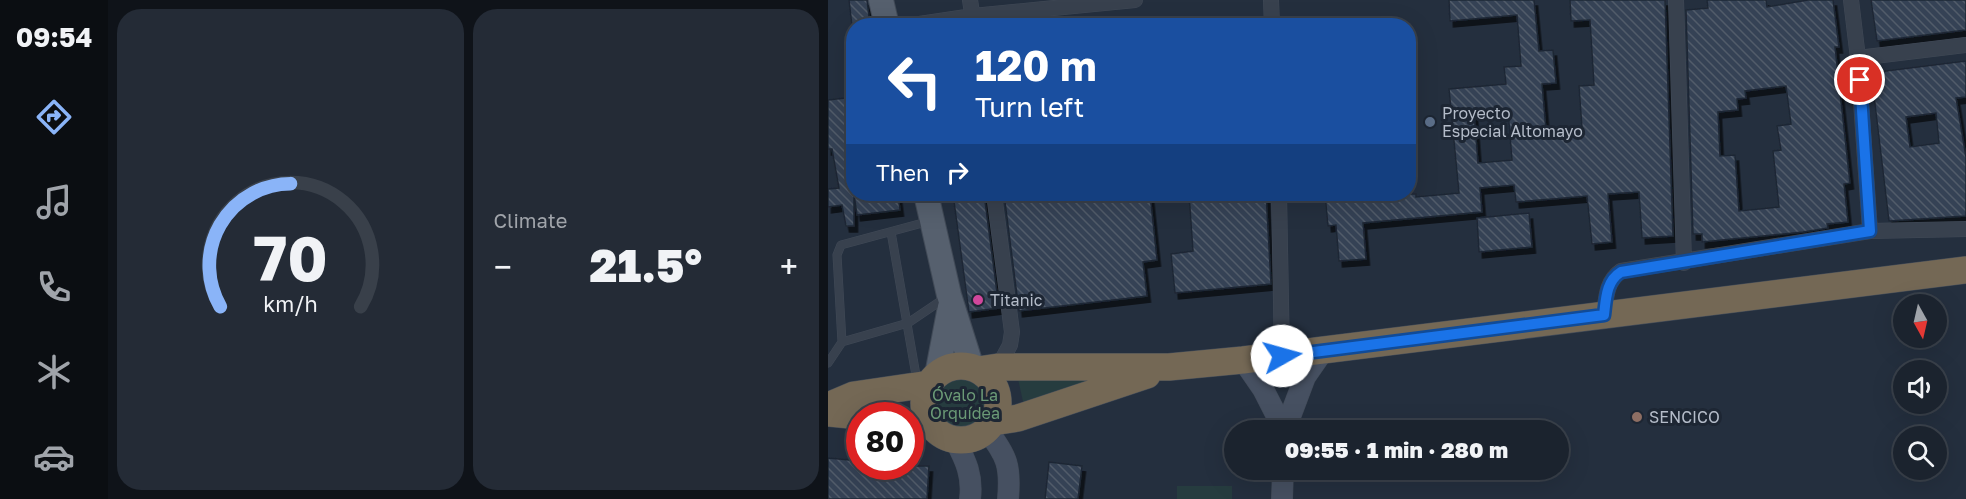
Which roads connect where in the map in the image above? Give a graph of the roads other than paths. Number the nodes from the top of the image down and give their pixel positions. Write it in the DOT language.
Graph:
graph roads {
  1 [pos="881,0"];
  2 [pos="970,0"];
  3 [pos="1135,0"];
  4 [pos="1271,0"];
  5 [pos="1676,0"];
  6 [pos="1851,0"];
  7 [pos="885,18"];
  8 [pos="973,18"];
  9 [pos="996,18"];
  10 [pos="1272,18"];
  11 [pos="1966,45"];
  12 [pos="1858,58"];
  13 [pos="928,201"];
  14 [pos="995,201"];
  15 [pos="1280,201"];
  16 [pos="933,221"];
  17 [pos="1966,229"];
  18 [pos="1870,231"];
  19 [pos="891,232"];
  20 [pos="1684,263"];
  21 [pos="1966,270"];
  22 [pos="949,295"];
  23 [pos="1604,315"];
  24 [pos="908,323"];
  25 [pos="842,342"];
  26 [pos="1323,351"];
  27 [pos="1282,356"];
  28 [pos="1243,360"];
  29 [pos="828,363"];
  30 [pos="1169,367"];
  31 [pos="983,368"];
  32 [pos="928,381"];
  33 [pos="924,402"];
  34 [pos="828,406"];
  35 [pos="828,413"];
  36 [pos="846,415"];
  37 [pos="1280,420"];
  38 [pos="1289,420"];
  39 [pos="924,426"];
  40 [pos="990,426"];
  41 [pos="955,440"];
  42 [pos="1283,480"];
  43 [pos="970,499"];
  44 [pos="1008,499"];
  45 [pos="1282,499"];
  1 -- 7 [label="main road"];
  2 -- 8 [label="street"];
  3 -- 9 [label="street"];
  4 -- 10 [label="street"];
  5 -- 20 [label="street"];
  6 -- 12 [label="street"];
  11 -- 12 [label="street"];
  12 -- 18 [label="street"];
  13 -- 16 [label="main road"];
  14 -- 31 [label="street"];
  15 -- 27 [label="street"];
  16 -- 19 [label="lane"];
  16 -- 22 [label="main road"];
  17 -- 18 [label="street"];
  18 -- 20 [label="street"];
  19 -- 24 [label="lane"];
  19 -- 25 [label="lane"];
  20 -- 23 [label="street"];
  21 -- 23 [label="highway"];
  22 -- 24 [label="lane"];
  22 -- 31 [label="main road"];
  22 -- 32 [label="main road"];
  23 -- 26 [label="highway"];
  24 -- 25 [label="lane"];
  24 -- 32 [label="lane"];
  25 -- 29 [label="lane"];
  26 -- 27 [label="highway"];
  26 -- 38 [label="main road"];
  27 -- 28 [label="highway"];
  28 -- 30 [label="highway"];
  28 -- 37 [label="main road"];
  30 -- 31 [label="highway"];
  30 -- 40 [label="highway"];
  31 -- 32 [label="highway"];
  31 -- 40 [label="highway"];
  32 -- 33 [label="highway"];
  32 -- 34 [label="highway"];
  35 -- 36 [label="highway"];
  39 -- 41 [label="highway"];
  40 -- 41 [label="highway"];
  40 -- 44 [label="main road"];
  41 -- 43 [label="main road"];
  42 -- 45 [label="main road"];
}
